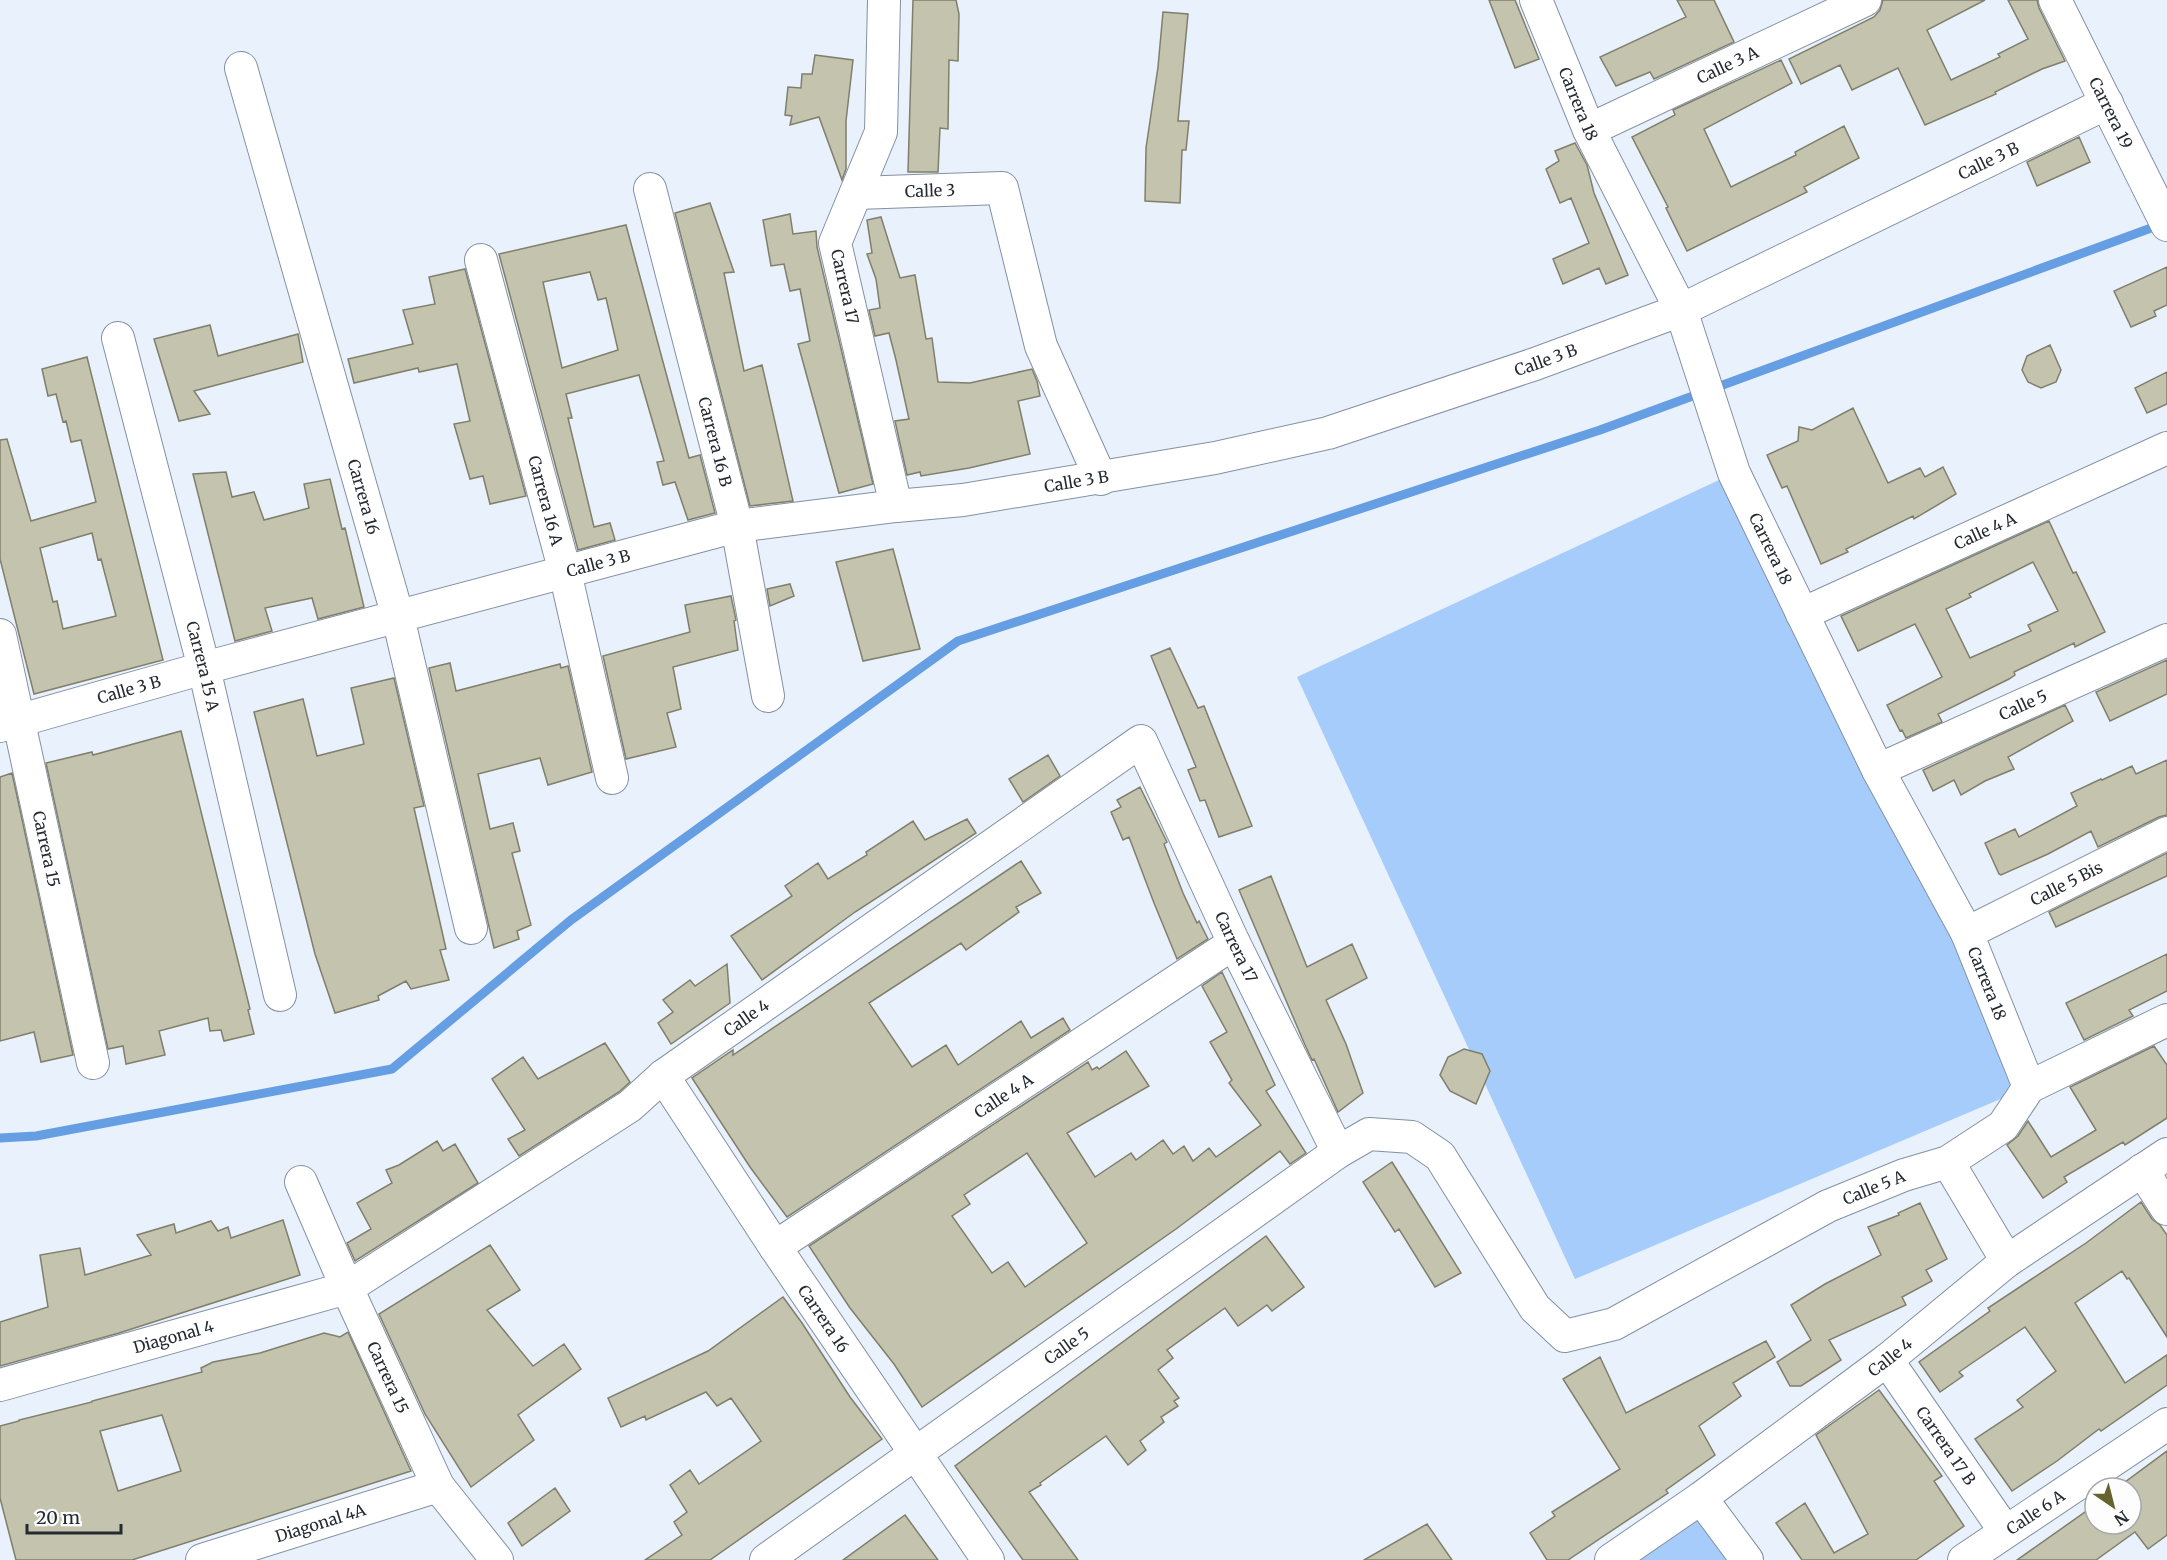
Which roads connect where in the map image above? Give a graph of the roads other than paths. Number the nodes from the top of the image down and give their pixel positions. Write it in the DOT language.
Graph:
graph roads {
  1 [pos="884,0"];
  2 [pos="1536,0"];
  3 [pos="1865,0"];
  4 [pos="2055,0"];
  5 [pos="241,68"];
  6 [pos="2107,103"];
  7 [pos="1589,130"];
  8 [pos="650,189"];
  9 [pos="856,193"];
  10 [pos="2167,225"];
  11 [pos="481,260"];
  12 [pos="1681,310"];
  13 [pos="118,338"];
  14 [pos="2167,448"];
  15 [pos="1101,479"];
  16 [pos="896,506"];
  17 [pos="737,526"];
  18 [pos="565,572"];
  19 [pos="1802,614"];
  20 [pos="398,616"];
  21 [pos="0,634"];
  22 [pos="2167,640"];
  23 [pos="204,668"];
  24 [pos="768,696"];
  25 [pos="10,724"];
  26 [pos="1141,741"];
  27 [pos="1878,770"];
  28 [pos="612,778"];
  29 [pos="2167,833"];
  30 [pos="471,928"];
  31 [pos="1967,933"];
  32 [pos="1234,943"];
  33 [pos="280,995"];
  34 [pos="2167,1020"];
  35 [pos="93,1063"];
  36 [pos="663,1076"];
  37 [pos="2029,1087"];
  38 [pos="1338,1152"];
  39 [pos="1948,1161"];
  40 [pos="2155,1162"];
  41 [pos="301,1182"];
  42 [pos="2167,1209"];
  43 [pos="775,1247"];
  44 [pos="2007,1260"];
  45 [pos="347,1288"];
  46 [pos="1565,1336"];
  47 [pos="1887,1360"];
  48 [pos="0,1385"];
  49 [pos="2167,1424"];
  50 [pos="916,1454"];
  51 [pos="438,1486"];
  52 [pos="1701,1498"];
  53 [pos="2005,1531"];
  54 [pos="202,1560"];
  55 [pos="497,1560"];
  56 [pos="766,1560"];
  57 [pos="988,1560"];
  58 [pos="1611,1560"];
  59 [pos="1747,1560"];
  60 [pos="1964,1560"];
  1 -- 9 [label="street, Carrera 17"];
  2 -- 7 [label="street, Carrera 18"];
  3 -- 7 [label="street, Calle 3 A"];
  4 -- 6 [label="street, Carrera 19"];
  5 -- 20 [label="street, Carrera 16"];
  6 -- 10 [label="street, Carrera 19"];
  6 -- 12 [label="street, Calle 3 B"];
  7 -- 12 [label="street, Carrera 18"];
  8 -- 17 [label="street, Carrera 16 B"];
  9 -- 15 [label="street, Calle 3"];
  9 -- 16 [label="street, Carrera 17"];
  11 -- 18 [label="street, Carrera 16 A"];
  12 -- 15 [label="street, Calle 3 B"];
  12 -- 19 [label="street, Carrera 18"];
  13 -- 23 [label="street, Carrera 15 A"];
  14 -- 19 [label="street, Calle 4 A"];
  15 -- 16 [label="street, Calle 3 B"];
  16 -- 17 [label="street, Calle 3 B"];
  17 -- 18 [label="street, Calle 3 B"];
  17 -- 24 [label="street, Carrera 16 B"];
  18 -- 20 [label="street, Calle 3 B"];
  18 -- 28 [label="street, Carrera 16 A"];
  19 -- 27 [label="street, Carrera 18"];
  20 -- 23 [label="street, Calle 3 B"];
  20 -- 30 [label="street, Carrera 16"];
  21 -- 25 [label="street, Carrera 15"];
  22 -- 27 [label="street, Calle 5"];
  23 -- 25 [label="street, Calle 3 B"];
  23 -- 33 [label="street, Carrera 15 A"];
  25 -- 35 [label="street, Carrera 15"];
  26 -- 32 [label="street, Carrera 17"];
  26 -- 36 [label="street, Calle 4"];
  27 -- 31 [label="street, Carrera 18"];
  29 -- 31 [label="street, Calle 5 Bis"];
  31 -- 37 [label="street, Carrera 18"];
  32 -- 38 [label="street, Carrera 17"];
  32 -- 43 [label="street, Calle 4 A"];
  34 -- 37 [label="street"];
  36 -- 43 [label="street, Carrera 16"];
  36 -- 45 [label="street, Calle 4"];
  37 -- 39 [label="street, Calle 5 A"];
  38 -- 46 [label="street, Calle 5"];
  38 -- 50 [label="street, Calle 5"];
  39 -- 44 [label="street"];
  39 -- 46 [label="street, Calle 5 A"];
  40 -- 42 [label="street"];
  40 -- 44 [label="street, Calle 4"];
  41 -- 45 [label="street, Carrera 15"];
  43 -- 50 [label="street, Carrera 16"];
  44 -- 47 [label="street, Calle 4"];
  45 -- 48 [label="street, Diagonal 4"];
  45 -- 51 [label="street, Carrera 15"];
  47 -- 52 [label="street, Calle 4"];
  47 -- 53 [label="street, Carrera 17 B"];
  49 -- 53 [label="street, Calle 6 A"];
  50 -- 56 [label="street, Calle 5"];
  50 -- 57 [label="street, Carrera 16"];
  51 -- 54 [label="street, Diagonal 4A"];
  51 -- 55 [label="street, Carrera 15"];
  52 -- 58 [label="street, Calle 4"];
  52 -- 59 [label="street"];
  53 -- 60 [label="street, Calle 6 A"];
}
